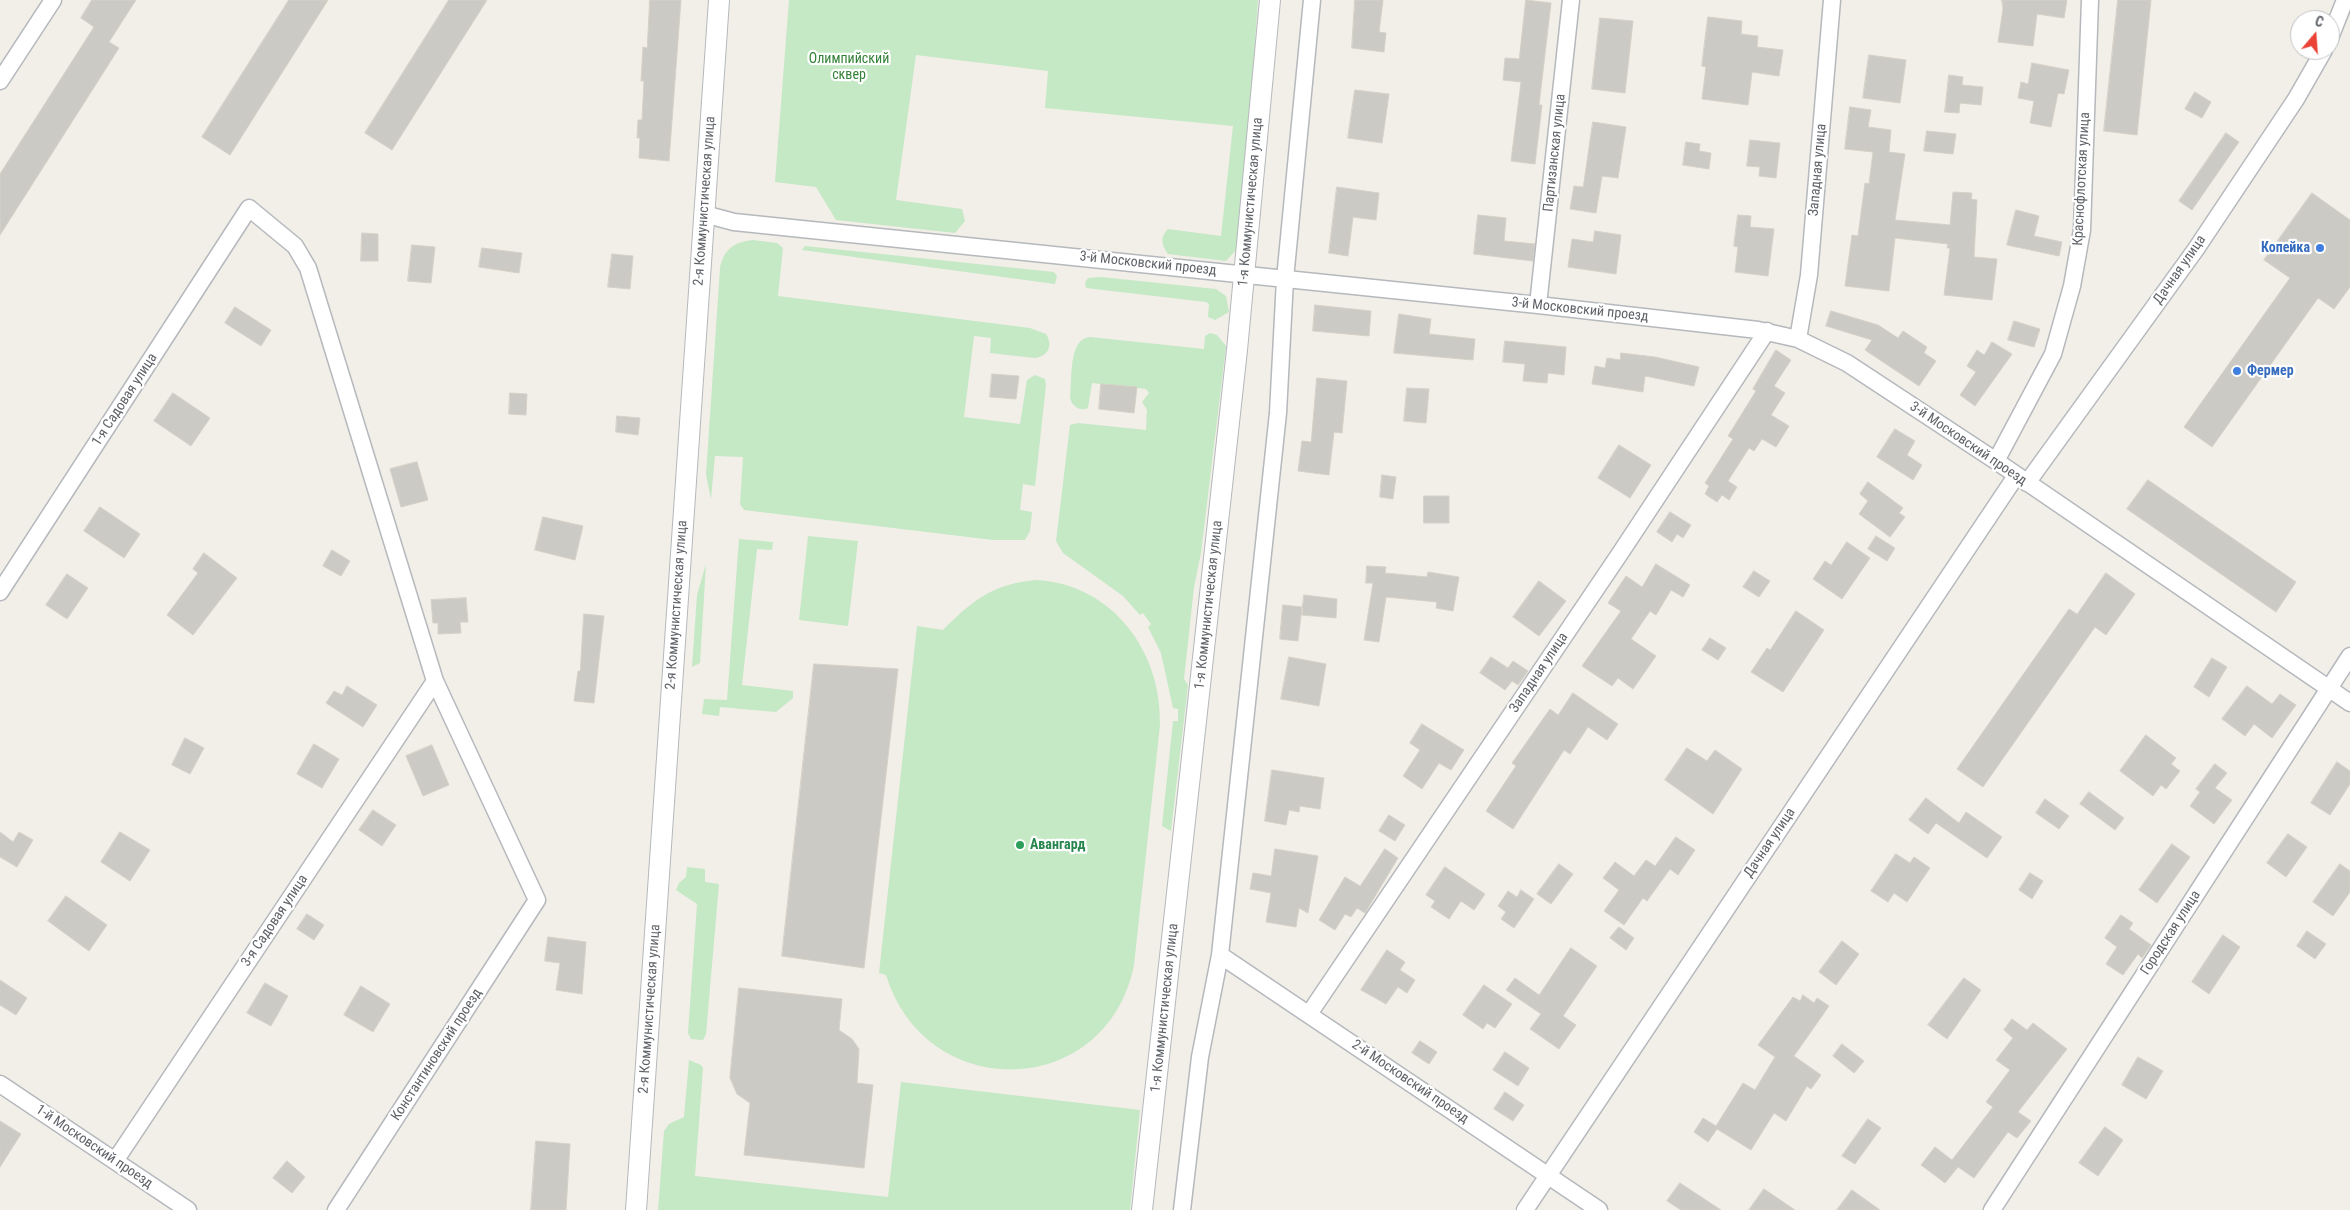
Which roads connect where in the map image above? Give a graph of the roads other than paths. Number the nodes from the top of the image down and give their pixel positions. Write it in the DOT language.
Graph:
graph roads {
  1 [pos="53,0"];
  2 [pos="719,0"];
  3 [pos="1270,0"];
  4 [pos="1312,0"];
  5 [pos="1571,0"];
  6 [pos="1832,0"];
  7 [pos="2090,0"];
  8 [pos="2345,0"];
  9 [pos="2340,13"];
  10 [pos="2318,60"];
  11 [pos="0,81"];
  12 [pos="704,214"];
  13 [pos="1244,274"];
  14 [pos="1285,278"];
  15 [pos="1538,305"];
  16 [pos="1767,331"];
  17 [pos="1798,339"];
  18 [pos="1996,461"];
  19 [pos="2022,479"];
  20 [pos="0,592"];
  21 [pos="2350,656"];
  22 [pos="435,681"];
  23 [pos="2328,688"];
  24 [pos="2350,703"];
  25 [pos="1220,956"];
  26 [pos="1309,1014"];
  27 [pos="0,1084"];
  28 [pos="115,1161"];
  29 [pos="1548,1175"];
  30 [pos="188,1210"];
  31 [pos="336,1210"];
  32 [pos="636,1210"];
  33 [pos="1142,1210"];
  34 [pos="1182,1210"];
  35 [pos="1525,1210"];
  36 [pos="1599,1210"];
  37 [pos="1992,1210"];
  1 -- 11 [label="street"];
  2 -- 12 [label="street, 2-я Коммунистическая улица"];
  3 -- 13 [label="street, 1-я Коммунистическая улица"];
  4 -- 14 [label="street"];
  5 -- 15 [label="street, Партизанская улица"];
  6 -- 17 [label="street, Западная улица"];
  7 -- 18 [label="street, Краснофлотская улица"];
  8 -- 9 [label="street"];
  10 -- 19 [label="street, Дачная улица"];
  12 -- 13 [label="street, 3-й Московский проезд"];
  12 -- 32 [label="street, 2-я Коммунистическая улица"];
  13 -- 14 [label="street, 3-й Московский проезд"];
  13 -- 33 [label="street, 1-я Коммунистическая улица"];
  14 -- 15 [label="street, 3-й Московский проезд"];
  14 -- 25 [label="street"];
  15 -- 16 [label="street, 3-й Московский проезд"];
  16 -- 17 [label="street, 3-й Московский проезд"];
  16 -- 26 [label="street, Западная улица"];
  17 -- 18 [label="street, 3-й Московский проезд"];
  18 -- 19 [label="street, 3-й Московский проезд"];
  19 -- 23 [label="street, 3-й Московский проезд"];
  19 -- 29 [label="street, Дачная улица"];
  20 -- 22 [label="street, 1-я Садовая улица"];
  21 -- 23 [label="street, Городская улица"];
  22 -- 28 [label="street, 3-я Садовая улица"];
  22 -- 31 [label="street, Константиновский проезд"];
  23 -- 24 [label="street, 3-й Московский проезд"];
  23 -- 37 [label="street, Городская улица"];
  25 -- 26 [label="street, 2-й Московский проезд"];
  25 -- 34 [label="street"];
  26 -- 29 [label="street, 2-й Московский проезд"];
  27 -- 28 [label="street, 1-й Московский проезд"];
  28 -- 30 [label="street, 1-й Московский проезд"];
  29 -- 35 [label="street, Дачная улица"];
  29 -- 36 [label="street, 2-й Московский проезд"];
}
